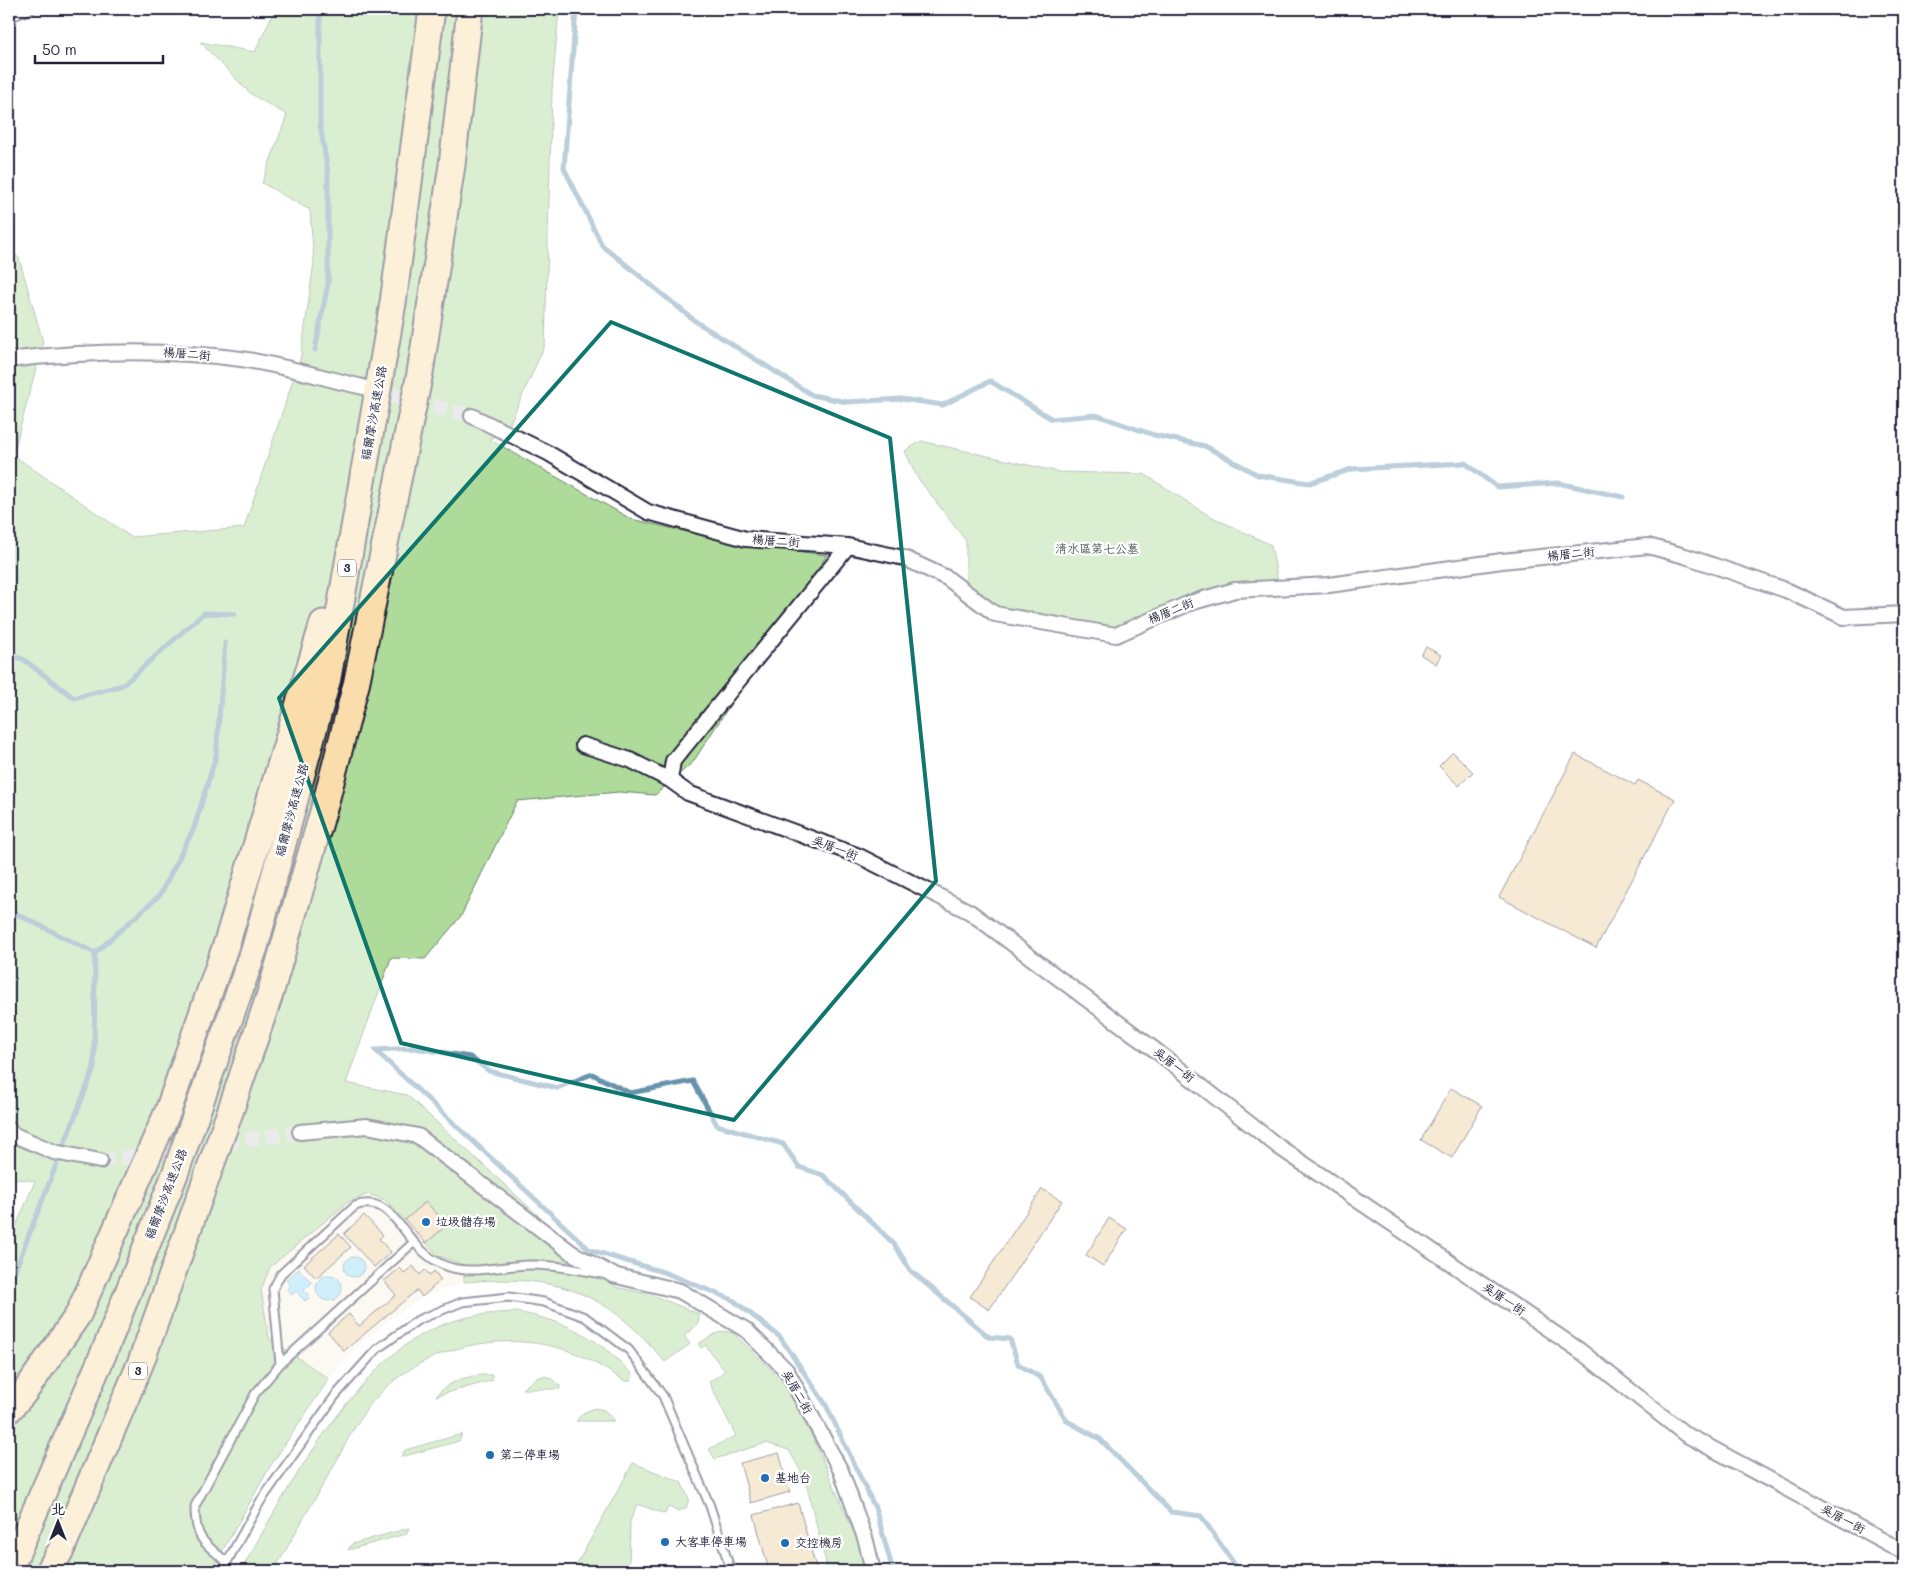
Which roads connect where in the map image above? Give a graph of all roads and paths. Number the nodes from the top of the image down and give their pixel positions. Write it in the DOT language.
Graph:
graph roads {
  1 [pos="30,9"];
  2 [pos="432,9"];
  3 [pos="470,9"];
  4 [pos="9,18"];
  5 [pos="393,303"];
  6 [pos="9,360"];
  7 [pos="363,388"];
  8 [pos="472,416"];
  9 [pos="848,546"];
  10 [pos="1904,614"];
  11 [pos="582,745"];
  12 [pos="670,780"];
  13 [pos="9,1129"];
  14 [pos="300,1132"];
  15 [pos="100,1161"];
  16 [pos="414,1242"];
  17 [pos="613,1275"];
  18 [pos="280,1364"];
  19 [pos="9,1410"];
  20 [pos="1904,1552"];
  21 [pos="226,1562"];
  22 [pos="9,1571"];
  23 [pos="49,1571"];
  24 [pos="222,1571"];
  25 [pos="731,1571"];
  26 [pos="874,1571"];
  1 -- 4 [label="lane"];
  2 -- 5 [label="highway, 福爾摩沙高速公路 / 3"];
  3 -- 23 [label="highway, 3"];
  5 -- 19 [label="highway"];
  5 -- 22 [label="highway, 福爾摩沙高速公路 / 3"];
  6 -- 7 [label="street, 楊厝二街"];
  8 -- 9 [label="street, 楊厝二街"];
  9 -- 10 [label="street, 楊厝二街"];
  9 -- 12 [label="street"];
  11 -- 12 [label="street, 吳厝一街"];
  12 -- 20 [label="street, 吳厝一街"];
  13 -- 15 [label="street"];
  14 -- 17 [label="street, 吳厝二街"];
  16 -- 17 [label="lane"];
  16 -- 18 [label="lane"];
  16 -- 18 [label="lane"];
  17 -- 26 [label="street, 吳厝二街"];
  18 -- 21 [label="lane"];
  21 -- 24 [label="lane"];
  21 -- 25 [label="lane"];
}
